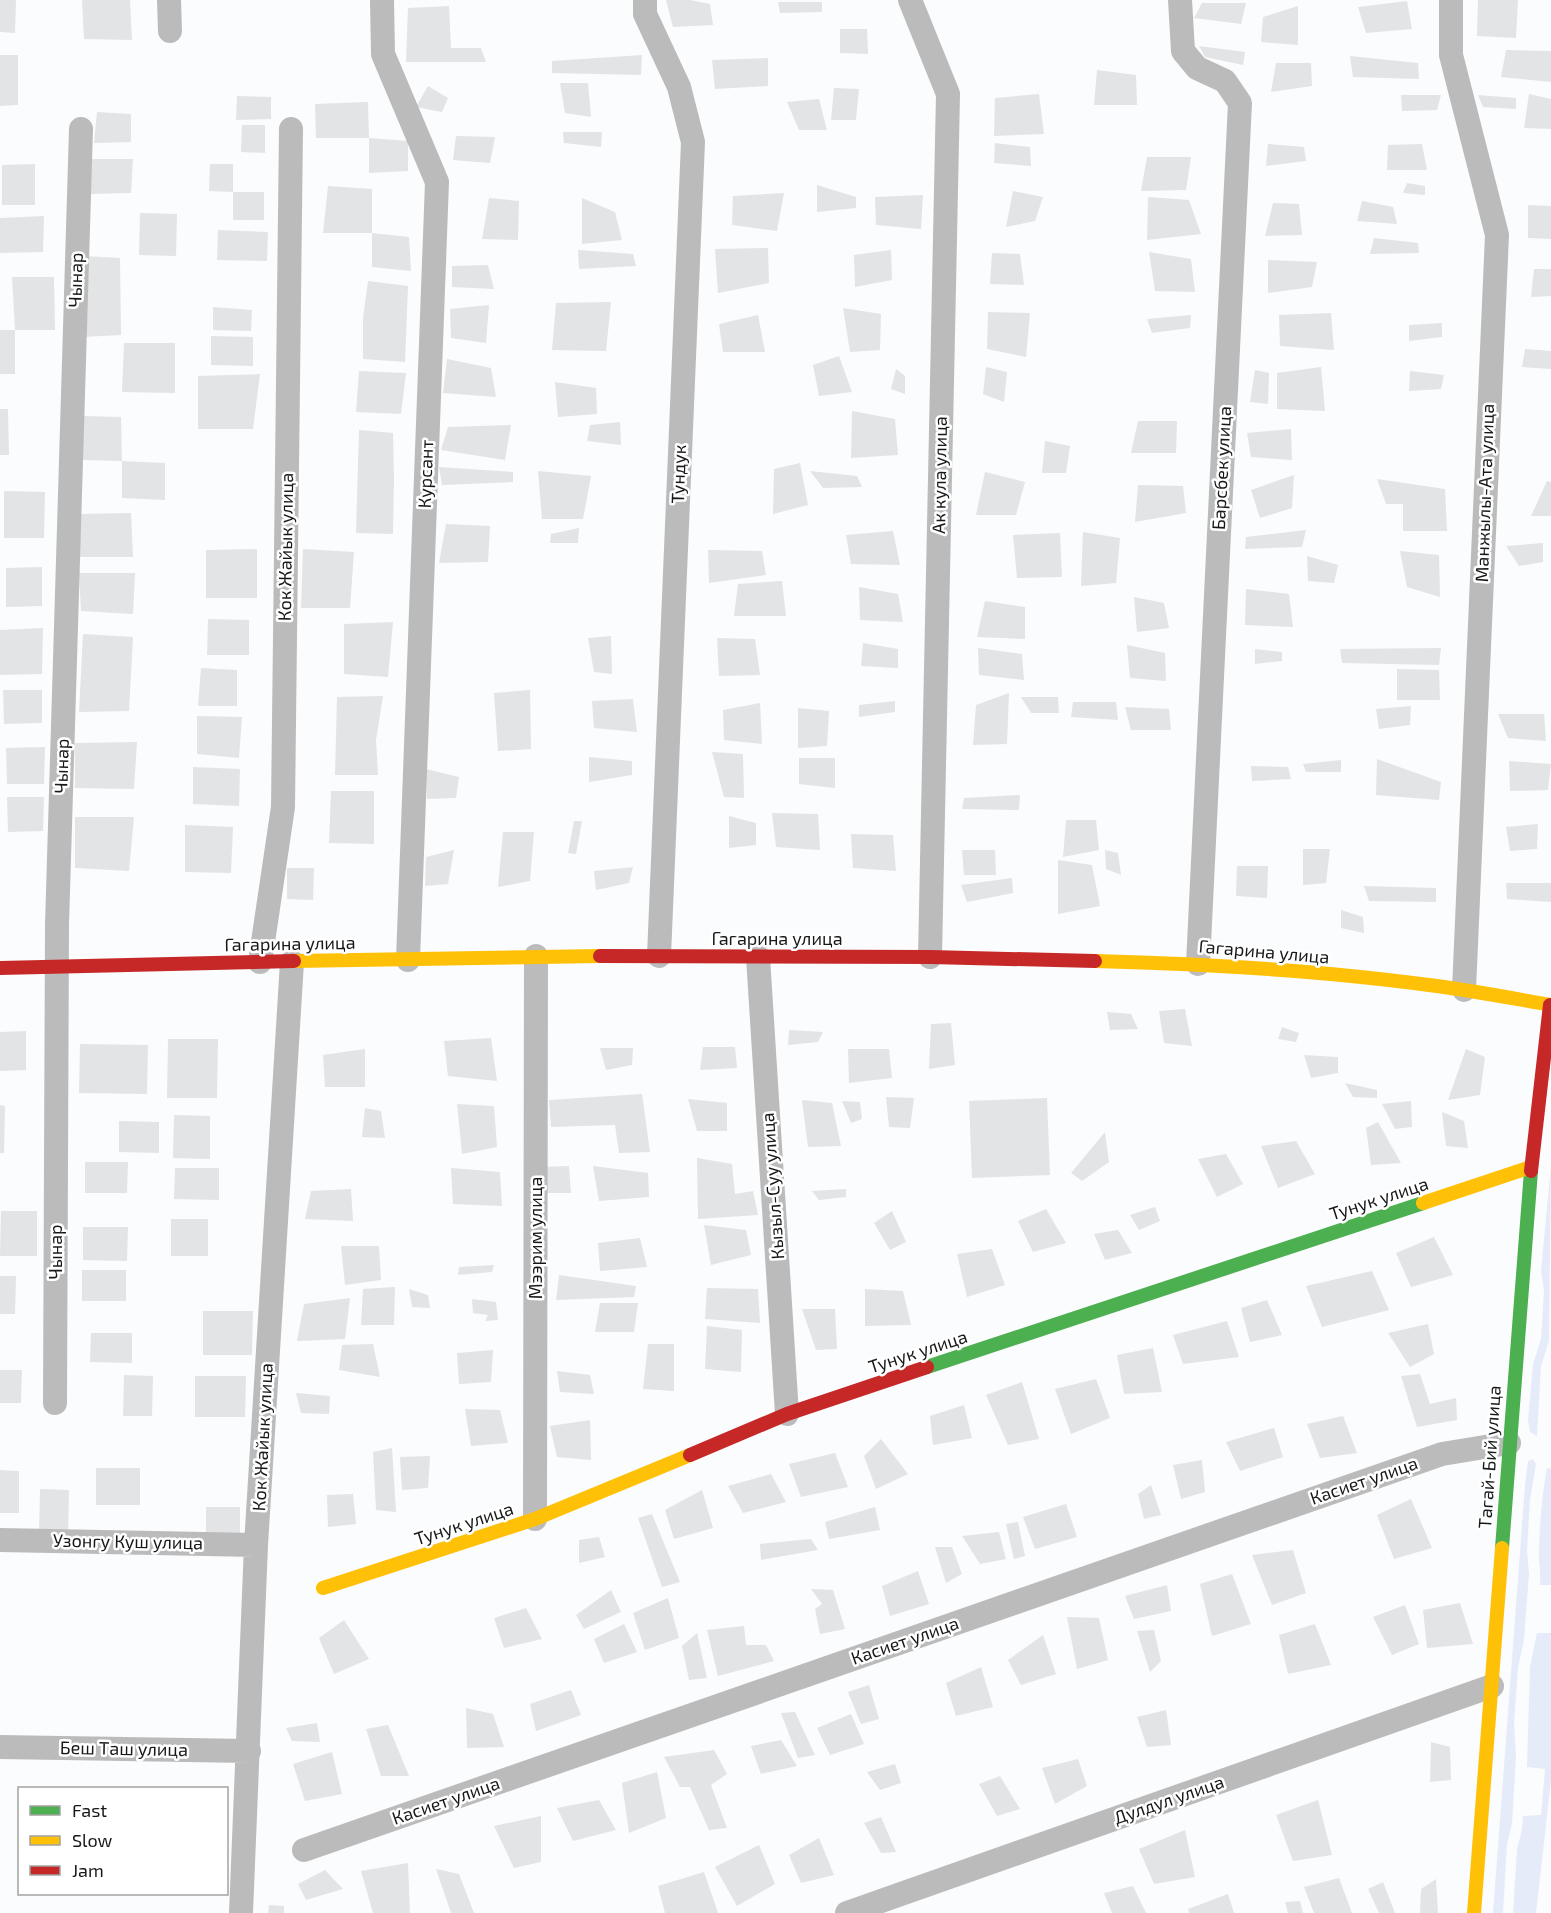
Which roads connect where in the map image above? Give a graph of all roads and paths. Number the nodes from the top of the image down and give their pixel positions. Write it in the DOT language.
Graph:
graph roads {
  1 [pos="169,0"];
  2 [pos="382,0"];
  3 [pos="645,0"];
  4 [pos="909,0"];
  5 [pos="1180,0"];
  6 [pos="1451,0"];
  7 [pos="170,32"];
  8 [pos="81,129"];
  9 [pos="291,129"];
  10 [pos="659,956"];
  11 [pos="536,957"];
  12 [pos="758,957"];
  13 [pos="930,957"];
  14 [pos="408,960"];
  15 [pos="260,962"];
  16 [pos="292,962"];
  17 [pos="1198,964"];
  18 [pos="0,968"];
  19 [pos="57,968"];
  20 [pos="1464,990"];
  21 [pos="1551,1005"];
  22 [pos="1531,1167"];
  23 [pos="56,1403"];
  24 [pos="787,1414"];
  25 [pos="1509,1443"];
  26 [pos="535,1520"];
  27 [pos="0,1540"];
  28 [pos="256,1545"];
  29 [pos="323,1588"];
  30 [pos="1492,1686"];
  31 [pos="0,1747"];
  32 [pos="249,1751"];
  33 [pos="304,1850"];
  34 [pos="241,1913"];
  35 [pos="847,1913"];
  36 [pos="1474,1913"];
  1 -- 7 [label="street"];
  2 -- 14 [label="street, Курсант"];
  3 -- 10 [label="street, Тундук"];
  4 -- 13 [label="street, Ак кула улица"];
  5 -- 17 [label="street, Барсбек улица"];
  6 -- 20 [label="street, Манжылы-Ата улица"];
  8 -- 19 [label="street, Чынар"];
  9 -- 15 [label="street, Кок Жайык улица"];
  10 -- 11 [label="street, Гагарина улица"];
  10 -- 12 [label="street, Гагарина улица"];
  11 -- 14 [label="street, Гагарина улица"];
  11 -- 26 [label="street, Мээрим улица"];
  12 -- 13 [label="street, Гагарина улица"];
  12 -- 24 [label="street, Кызыл-Суу улица"];
  13 -- 17 [label="street, Гагарина улица"];
  14 -- 16 [label="street, Гагарина улица"];
  15 -- 16 [label="street, Гагарина улица"];
  15 -- 19 [label="street, Гагарина улица"];
  16 -- 28 [label="street, Кок Жайык улица"];
  17 -- 20 [label="street, Гагарина улица"];
  18 -- 19 [label="street, Гагарина улица"];
  19 -- 23 [label="street, Чынар"];
  20 -- 21 [label="street, Гагарина улица"];
  21 -- 22 [label="street, Тагай-Бий улица"];
  22 -- 24 [label="street, Тунук улица"];
  22 -- 25 [label="street, Тагай-Бий улица"];
  24 -- 26 [label="street, Тунук улица"];
  25 -- 30 [label="street, Тагай-Бий улица"];
  25 -- 33 [label="street, Касиет улица"];
  26 -- 29 [label="street, Тунук улица"];
  27 -- 28 [label="street, Узонгу Куш улица"];
  28 -- 32 [label="street, Кок Жайык улица"];
  30 -- 35 [label="street, Дулдул улица"];
  30 -- 36 [label="street, Тагай-Бий улица"];
  31 -- 32 [label="street, Беш Таш улица"];
  32 -- 34 [label="street, Кок Жайык улица"];
}
